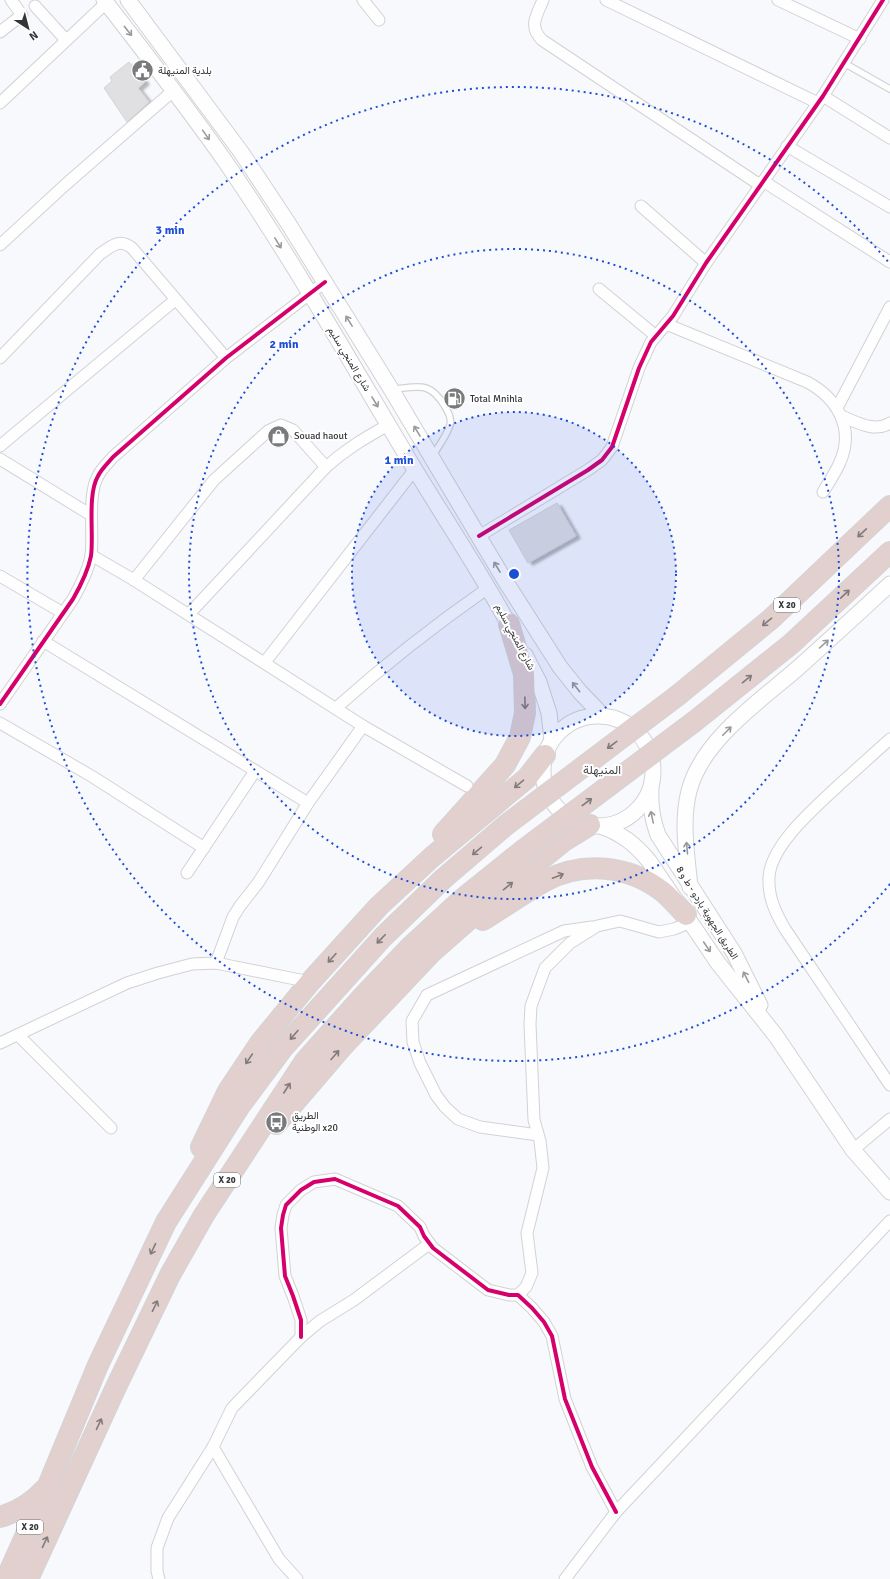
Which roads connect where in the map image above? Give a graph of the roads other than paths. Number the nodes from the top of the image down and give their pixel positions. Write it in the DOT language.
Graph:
graph roads {
  1 [pos="11,0"];
  2 [pos="128,0"];
  3 [pos="363,0"];
  4 [pos="543,0"];
  5 [pos="606,0"];
  6 [pos="778,0"];
  7 [pos="883,0"];
  8 [pos="105,1"];
  9 [pos="38,3"];
  10 [pos="22,16"];
  11 [pos="379,20"];
  12 [pos="0,32"];
  13 [pos="860,39"];
  14 [pos="66,40"];
  15 [pos="844,63"];
  16 [pos="890,89"];
  17 [pos="174,90"];
  18 [pos="821,100"];
  19 [pos="0,103"];
  20 [pos="890,138"];
  21 [pos="787,146"];
  22 [pos="761,183"];
  23 [pos="641,206"];
  24 [pos="890,207"];
  25 [pos="0,245"];
  26 [pos="890,262"];
  27 [pos="706,263"];
  28 [pos="325,282"];
  29 [pos="599,289"];
  30 [pos="310,292"];
  31 [pos="175,300"];
  32 [pos="890,306"];
  33 [pos="666,324"];
  34 [pos="656,336"];
  35 [pos="0,358"];
  36 [pos="226,358"];
  37 [pos="391,389"];
  38 [pos="839,412"];
  39 [pos="890,423"];
  40 [pos="388,425"];
  41 [pos="0,446"];
  42 [pos="432,458"];
  43 [pos="0,459"];
  44 [pos="326,467"];
  45 [pos="415,469"];
  46 [pos="823,492"];
  47 [pos="890,506"];
  48 [pos="91,515"];
  49 [pos="479,536"];
  50 [pos="890,552"];
  51 [pos="91,555"];
  52 [pos="0,576"];
  53 [pos="134,580"];
  54 [pos="890,584"];
  55 [pos="488,588"];
  56 [pos="63,613"];
  57 [pos="189,614"];
  58 [pos="509,624"];
  59 [pos="43,641"];
  60 [pos="265,662"];
  61 [pos="0,704"];
  62 [pos="336,708"];
  63 [pos="603,716"];
  64 [pos="0,723"];
  65 [pos="364,726"];
  66 [pos="890,739"];
  67 [pos="549,748"];
  68 [pos="255,771"];
  69 [pos="467,786"];
  70 [pos="651,786"];
  71 [pos="308,803"];
  72 [pos="595,825"];
  73 [pos="204,848"];
  74 [pos="187,873"];
  75 [pos="690,887"];
  76 [pos="379,906"];
  77 [pos="688,919"];
  78 [pos="596,926"];
  79 [pos="216,963"];
  80 [pos="410,976"];
  81 [pos="310,982"];
  82 [pos="18,1035"];
  83 [pos="776,1036"];
  84 [pos="0,1043"];
  85 [pos="890,1085"];
  86 [pos="890,1119"];
  87 [pos="111,1128"];
  88 [pos="538,1135"];
  89 [pos="853,1150"];
  90 [pos="890,1192"];
  91 [pos="204,1215"];
  92 [pos="890,1221"];
  93 [pos="166,1222"];
  94 [pos="429,1244"];
  95 [pos="518,1295"];
  96 [pos="301,1337"];
  97 [pos="213,1447"];
  98 [pos="47,1488"];
  99 [pos="616,1512"];
  100 [pos="0,1517"];
  101 [pos="287,1574"];
  102 [pos="29,1578"];
  103 [pos="6,1579"];
  104 [pos="160,1579"];
  105 [pos="297,1579"];
  106 [pos="565,1579"];
  1 -- 10 [label="street"];
  2 -- 28 [label="main road, شارع المنجي سليم"];
  3 -- 11 [label="street"];
  4 -- 22 [label="street"];
  5 -- 18 [label="street"];
  6 -- 13 [label="street"];
  7 -- 13 [label="street"];
  8 -- 14 [label="street"];
  8 -- 17 [label="main road, شارع المنجي سليم, one-way"];
  9 -- 10 [label="street"];
  9 -- 14 [label="street"];
  10 -- 12 [label="street"];
  13 -- 15 [label="street"];
  14 -- 19 [label="street"];
  15 -- 16 [label="lane"];
  15 -- 18 [label="street"];
  17 -- 25 [label="street"];
  17 -- 30 [label="main road, شارع المنجي سليم, one-way"];
  18 -- 20 [label="street"];
  18 -- 21 [label="street"];
  21 -- 22 [label="street"];
  21 -- 24 [label="street"];
  22 -- 26 [label="street"];
  22 -- 27 [label="street"];
  23 -- 27 [label="street"];
  27 -- 33 [label="street"];
  28 -- 30 [label="street"];
  37 -- 28 [label="main road, شارع المنجي سليم, one-way"];
  29 -- 34 [label="street"];
  30 -- 36 [label="street"];
  30 -- 40 [label="main road, شارع المنجي سليم, one-way"];
  31 -- 35 [label="street"];
  31 -- 36 [label="street"];
  31 -- 41 [label="street"];
  32 -- 38 [label="street"];
  33 -- 34 [label="street"];
  33 -- 38 [label="street"];
  34 -- 49 [label="street"];
  36 -- 48 [label="street"];
  42 -- 37 [label="main road, شارع المنجي سليم, one-way"];
  37 -- 42 [label="lane"];
  38 -- 39 [label="street"];
  38 -- 46 [label="street"];
  40 -- 44 [label="street"];
  40 -- 45 [label="main road, شارع المنجي سليم"];
  42 -- 49 [label="main road, شارع المنجي سليم"];
  43 -- 48 [label="street"];
  44 -- 53 [label="street"];
  44 -- 57 [label="street"];
  45 -- 55 [label="main road, شارع المنجي سليم"];
  45 -- 60 [label="street"];
  47 -- 93 [label="highway, X 20, one-way, bridge"];
  48 -- 51 [label="street"];
  63 -- 49 [label="main road, شارع المنجي سليم, one-way"];
  91 -- 50 [label="highway, X 20, one-way, bridge"];
  51 -- 53 [label="street"];
  51 -- 56 [label="street"];
  52 -- 56 [label="street"];
  53 -- 57 [label="street"];
  75 -- 54 [label="main road, one-way"];
  55 -- 58 [label="main road, شارع المنجي سليم"];
  55 -- 62 [label="street"];
  56 -- 59 [label="street"];
  57 -- 60 [label="street"];
  58 -- 67 [label="main road, شارع المنجي سليم"];
  58 -- 76 [label="highway, one-way"];
  59 -- 61 [label="street"];
  59 -- 68 [label="street"];
  60 -- 62 [label="street"];
  62 -- 65 [label="street"];
  63 -- 67 [label="main road"];
  63 -- 70 [label="main road"];
  64 -- 73 [label="street"];
  65 -- 69 [label="street"];
  65 -- 71 [label="street"];
  66 -- 85 [label="street"];
  67 -- 72 [label="main road"];
  67 -- 76 [label="highway, X 20, one-way"];
  68 -- 71 [label="street"];
  68 -- 73 [label="street"];
  70 -- 72 [label="main road"];
  75 -- 70 [label="main road, الطريق الجهوية باردو - ط و 8, one-way"];
  71 -- 79 [label="street"];
  72 -- 77 [label="main road, الطريق الجهوية باردو - ط و 8"];
  80 -- 72 [label="highway, X 20, one-way"];
  73 -- 74 [label="street"];
  83 -- 75 [label="main road, الطريق الجهوية باردو - ط و 8, one-way"];
  76 -- 81 [label="highway, X 20, one-way"];
  77 -- 78 [label="street"];
  80 -- 77 [label="highway, one-way"];
  77 -- 83 [label="main road, الطريق الجهوية باردو - ط و 8, one-way"];
  78 -- 88 [label="street"];
  78 -- 88 [label="street"];
  79 -- 81 [label="street"];
  79 -- 82 [label="street"];
  91 -- 80 [label="highway, X 20, one-way"];
  81 -- 93 [label="highway, X 20, one-way"];
  82 -- 84 [label="street"];
  82 -- 87 [label="street"];
  83 -- 89 [label="main road, الطريق الجهوية باردو - ط و 8"];
  86 -- 89 [label="street"];
  88 -- 95 [label="street"];
  89 -- 90 [label="main road, الطريق الجهوية باردو - ط و 8"];
  102 -- 91 [label="highway, X 20, one-way"];
  92 -- 99 [label="street"];
  93 -- 98 [label="highway, X 20, one-way"];
  94 -- 95 [label="street"];
  94 -- 96 [label="street"];
  94 -- 96 [label="street"];
  95 -- 99 [label="street"];
  96 -- 97 [label="street"];
  97 -- 101 [label="street"];
  97 -- 104 [label="street"];
  98 -- 100 [label="highway"];
  98 -- 103 [label="highway, X 20"];
  99 -- 106 [label="street"];
  101 -- 105 [label="street"];
}
